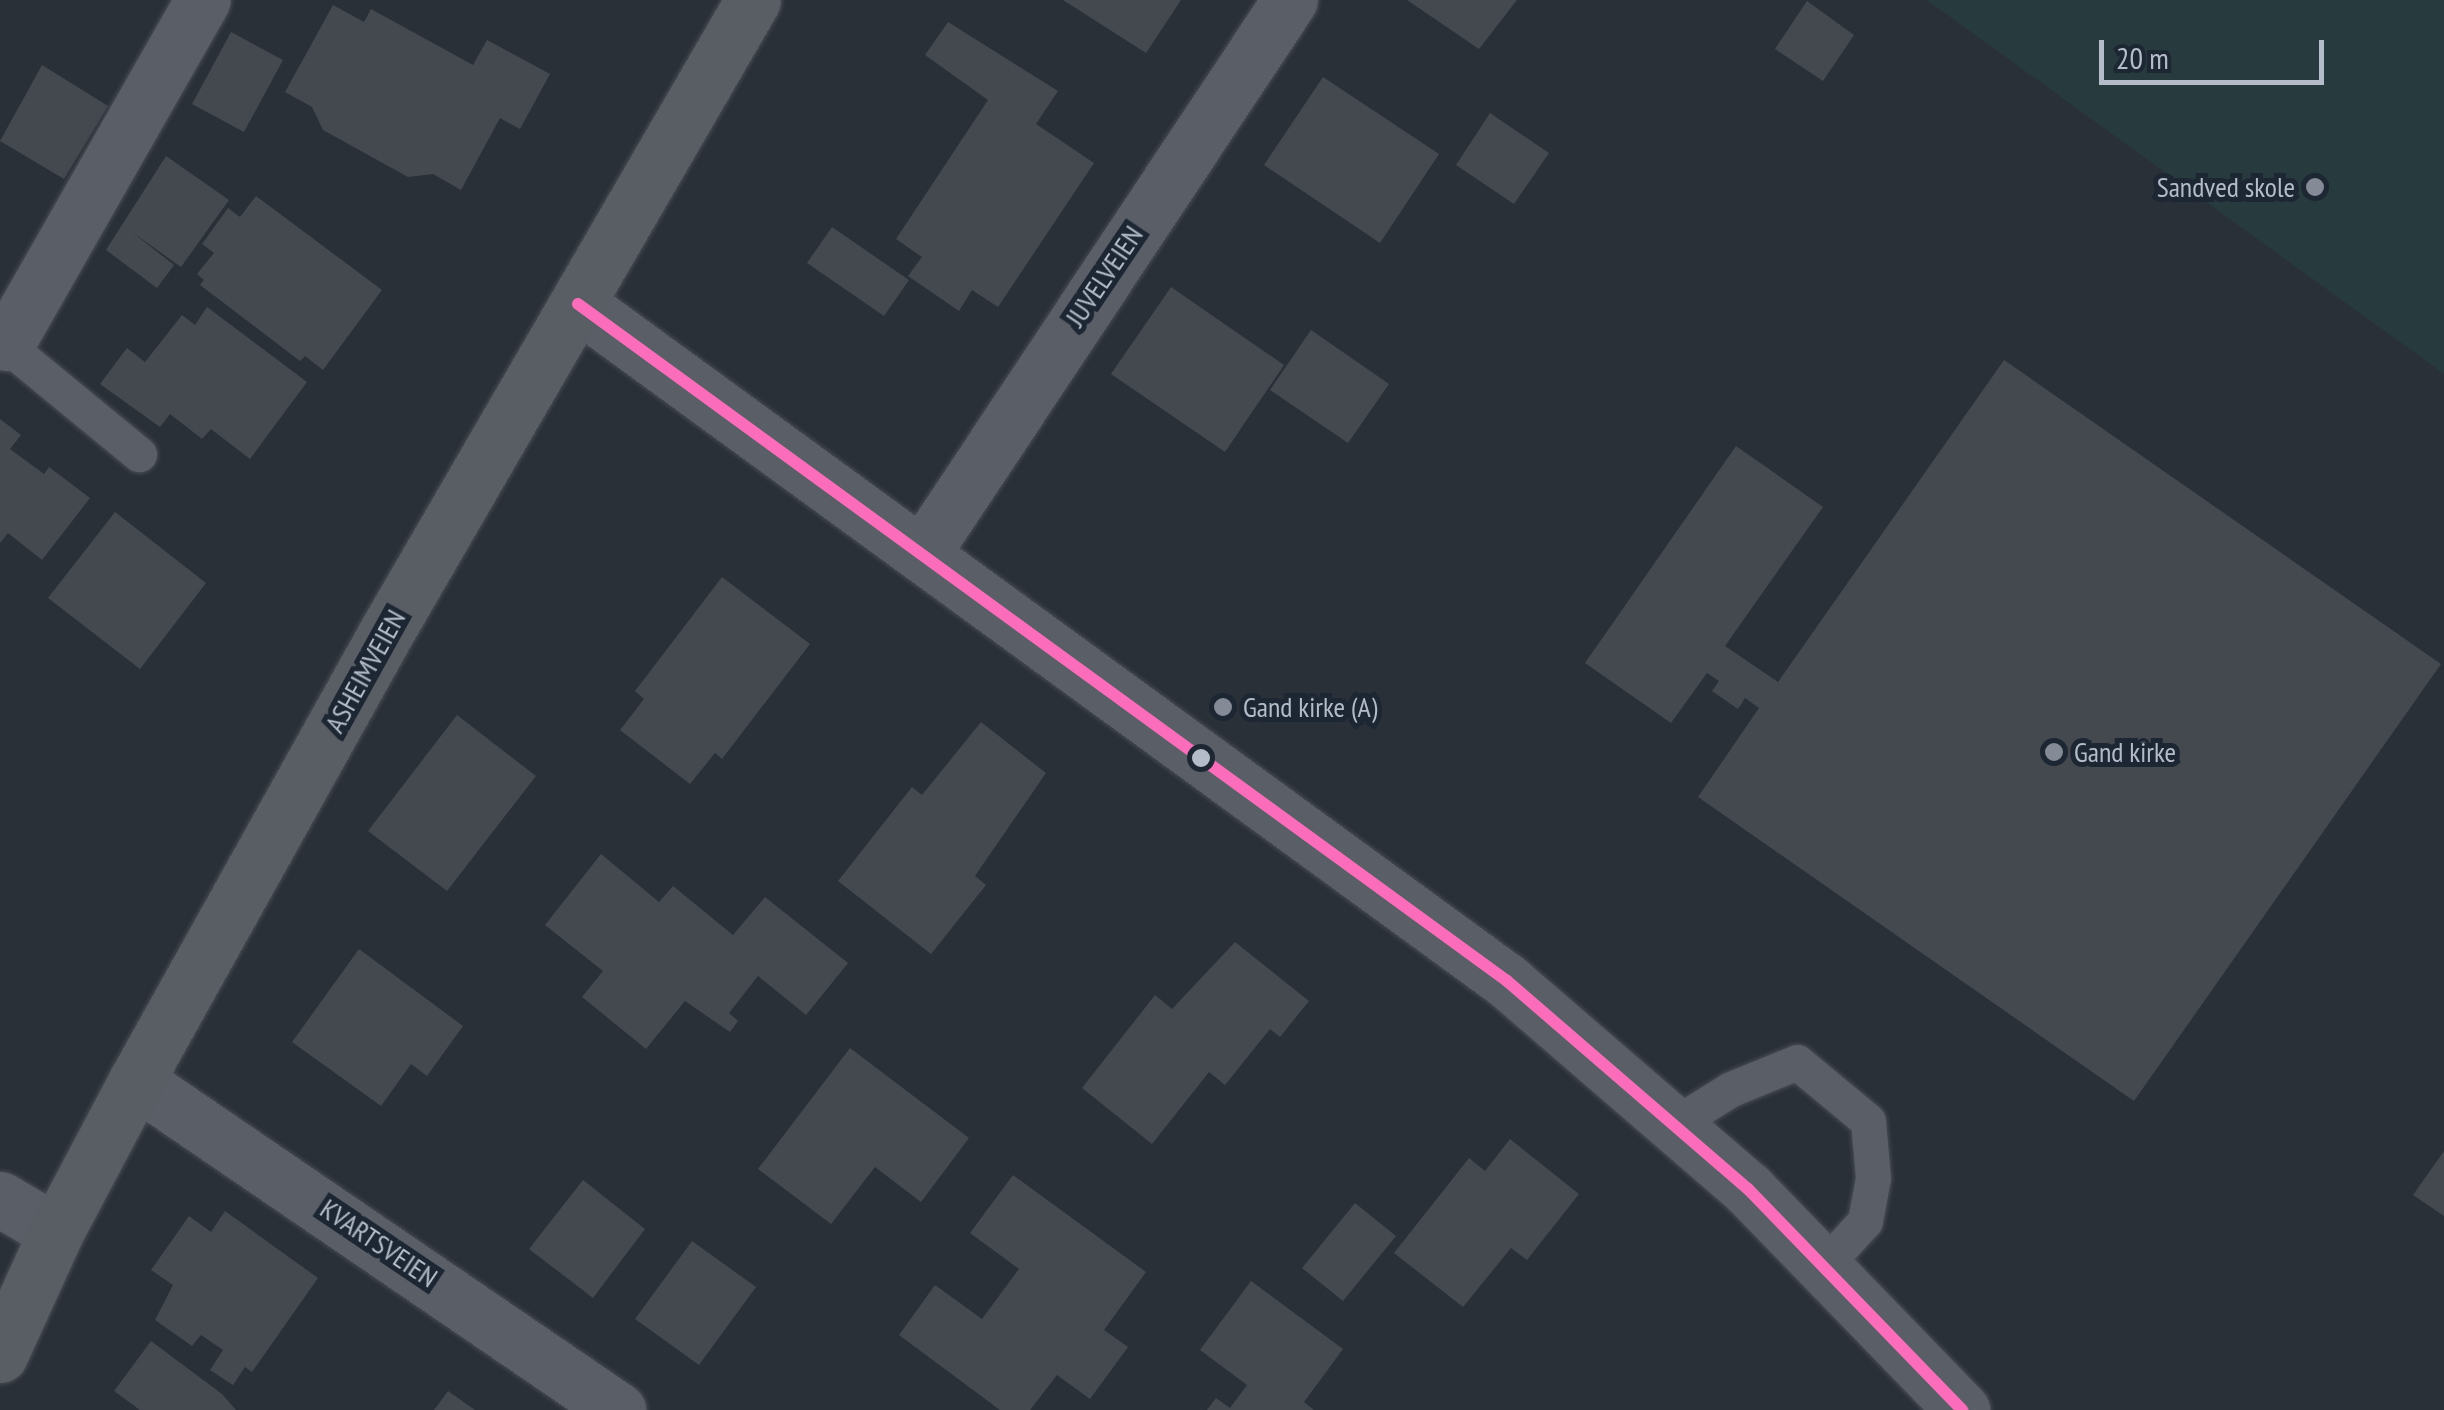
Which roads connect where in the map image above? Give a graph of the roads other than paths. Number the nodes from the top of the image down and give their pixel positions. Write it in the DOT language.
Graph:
graph roads {
  1 [pos="203,0"];
  2 [pos="753,0"];
  3 [pos="1290,0"];
  4 [pos="578,304"];
  5 [pos="3,341"];
  6 [pos="139,454"];
  7 [pos="922,554"];
  8 [pos="136,1080"];
  9 [pos="1673,1125"];
  10 [pos="0,1199"];
  11 [pos="56,1232"];
  12 [pos="1823,1267"];
  13 [pos="0,1355"];
  14 [pos="1960,1408"];
  15 [pos="618,1410"];
  1 -- 5 [label="street"];
  2 -- 4 [label="main road, ASHEIMVEIEN"];
  3 -- 7 [label="street, JUVELVEIEN"];
  4 -- 7 [label="street"];
  4 -- 8 [label="main road, ASHEIMVEIEN"];
  5 -- 6 [label="lane"];
  7 -- 9 [label="street"];
  8 -- 11 [label="main road, ASHEIMVEIEN"];
  8 -- 15 [label="street, KVARTSVEIEN"];
  9 -- 12 [label="street"];
  9 -- 12 [label="lane"];
  10 -- 11 [label="street"];
  11 -- 13 [label="main road, ASHEIMVEIEN"];
  12 -- 14 [label="street"];
}
